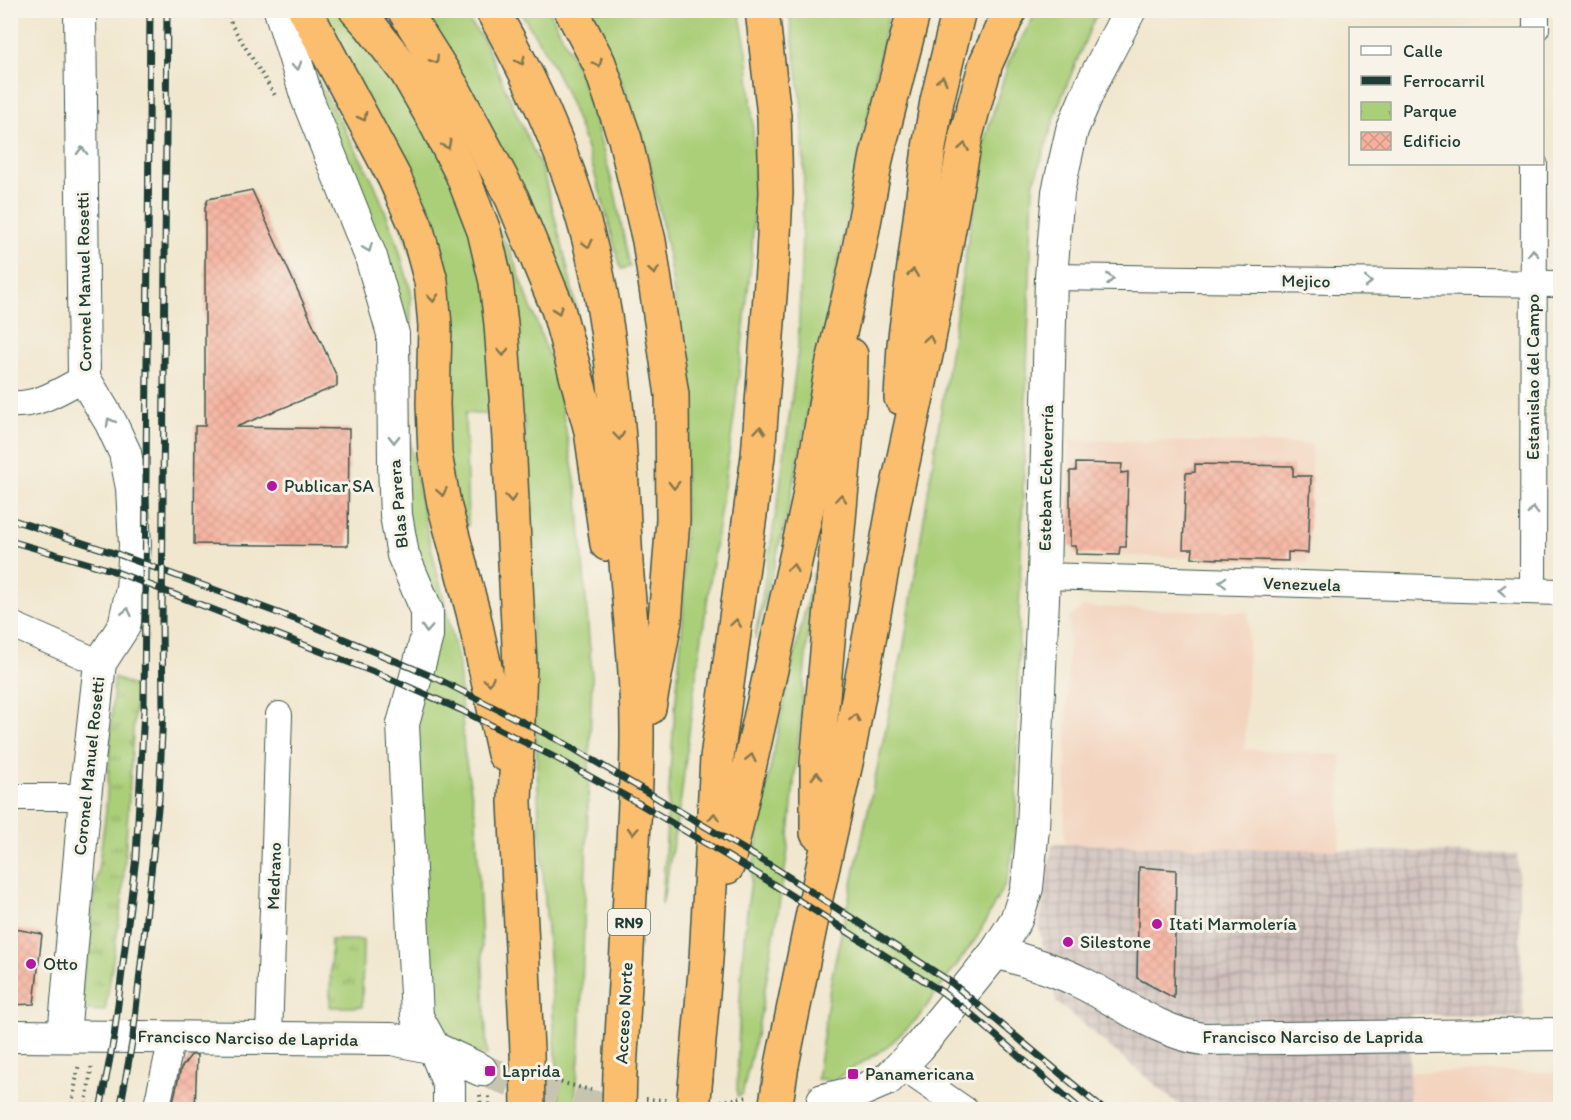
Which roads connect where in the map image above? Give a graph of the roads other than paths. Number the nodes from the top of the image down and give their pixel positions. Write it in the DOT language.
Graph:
graph roads {
  1 [pos="80,10"];
  2 [pos="280,10"];
  3 [pos="305,10"];
  4 [pos="356,10"];
  5 [pos="404,10"];
  6 [pos="492,10"];
  7 [pos="571,10"];
  8 [pos="762,10"];
  9 [pos="959,10"];
  10 [pos="1010,10"];
  11 [pos="1130,10"];
  12 [pos="1536,10"];
  13 [pos="913,11"];
  14 [pos="1536,27"];
  15 [pos="1534,165"];
  16 [pos="855,270"];
  17 [pos="1051,277"];
  18 [pos="1533,284"];
  19 [pos="1560,284"];
  20 [pos="84,378"];
  21 [pos="10,404"];
  22 [pos="895,499"];
  23 [pos="1044,576"];
  24 [pos="1533,590"];
  25 [pos="1560,592"];
  26 [pos="10,624"];
  27 [pos="100,663"];
  28 [pos="636,691"];
  29 [pos="279,715"];
  30 [pos="637,772"];
  31 [pos="10,797"];
  32 [pos="85,797"];
  33 [pos="515,802"];
  34 [pos="816,898"];
  35 [pos="996,952"];
  36 [pos="706,959"];
  37 [pos="1560,1034"];
  38 [pos="10,1036"];
  39 [pos="81,1036"];
  40 [pos="172,1038"];
  41 [pos="269,1038"];
  42 [pos="434,1048"];
  43 [pos="481,1070"];
  44 [pos="894,1073"];
  45 [pos="823,1100"];
  46 [pos="156,1110"];
  47 [pos="449,1110"];
  48 [pos="528,1110"];
  49 [pos="619,1110"];
  50 [pos="693,1110"];
  51 [pos="775,1110"];
  52 [pos="874,1110"];
  53 [pos="965,1110"];
  20 -- 1 [label="street, Coronel Manuel Rosetti, one-way"];
  2 -- 42 [label="street, Blas Parera, one-way"];
  3 -- 33 [label="highway, one-way"];
  4 -- 33 [label="highway, one-way"];
  5 -- 28 [label="highway, one-way"];
  6 -- 28 [label="highway, one-way"];
  7 -- 30 [label="highway, one-way"];
  36 -- 8 [label="highway, one-way"];
  22 -- 9 [label="highway, one-way"];
  22 -- 10 [label="highway, one-way"];
  11 -- 17 [label="street, Esteban Echeverría"];
  12 -- 14 [label="street"];
  13 -- 16 [label="highway"];
  18 -- 15 [label="street, Estanislao del Campo, one-way"];
  34 -- 16 [label="highway, one-way"];
  36 -- 16 [label="highway, one-way"];
  17 -- 18 [label="street, Mejico, one-way"];
  17 -- 23 [label="street, Esteban Echeverría"];
  18 -- 19 [label="street, Mejico"];
  24 -- 18 [label="street, Estanislao del Campo, one-way"];
  20 -- 21 [label="street"];
  27 -- 20 [label="street, Coronel Manuel Rosetti, one-way"];
  34 -- 22 [label="highway, one-way"];
  24 -- 23 [label="street, Venezuela, one-way"];
  23 -- 35 [label="street, Esteban Echeverría"];
  24 -- 25 [label="street, Venezuela"];
  26 -- 27 [label="street"];
  27 -- 32 [label="street, Coronel Manuel Rosetti"];
  28 -- 30 [label="highway"];
  29 -- 41 [label="street, Medrano"];
  30 -- 49 [label="highway, Acceso Norte / RN9, one-way, bridge"];
  31 -- 32 [label="street"];
  32 -- 39 [label="street, Coronel Manuel Rosetti"];
  33 -- 48 [label="highway, bridge"];
  34 -- 51 [label="highway, bridge"];
  35 -- 37 [label="street, Francisco Narciso de Laprida"];
  35 -- 44 [label="street"];
  36 -- 50 [label="highway, bridge"];
  38 -- 39 [label="street, Francisco Narciso de Laprida"];
  39 -- 40 [label="street, Francisco Narciso de Laprida"];
  40 -- 41 [label="street, Francisco Narciso de Laprida"];
  40 -- 46 [label="street"];
  41 -- 42 [label="street, Francisco Narciso de Laprida"];
  42 -- 43 [label="street, Francisco Narciso de Laprida"];
  42 -- 47 [label="street, Blas Parera"];
  44 -- 45 [label="street"];
  44 -- 52 [label="street"];
  44 -- 53 [label="street"];
}
